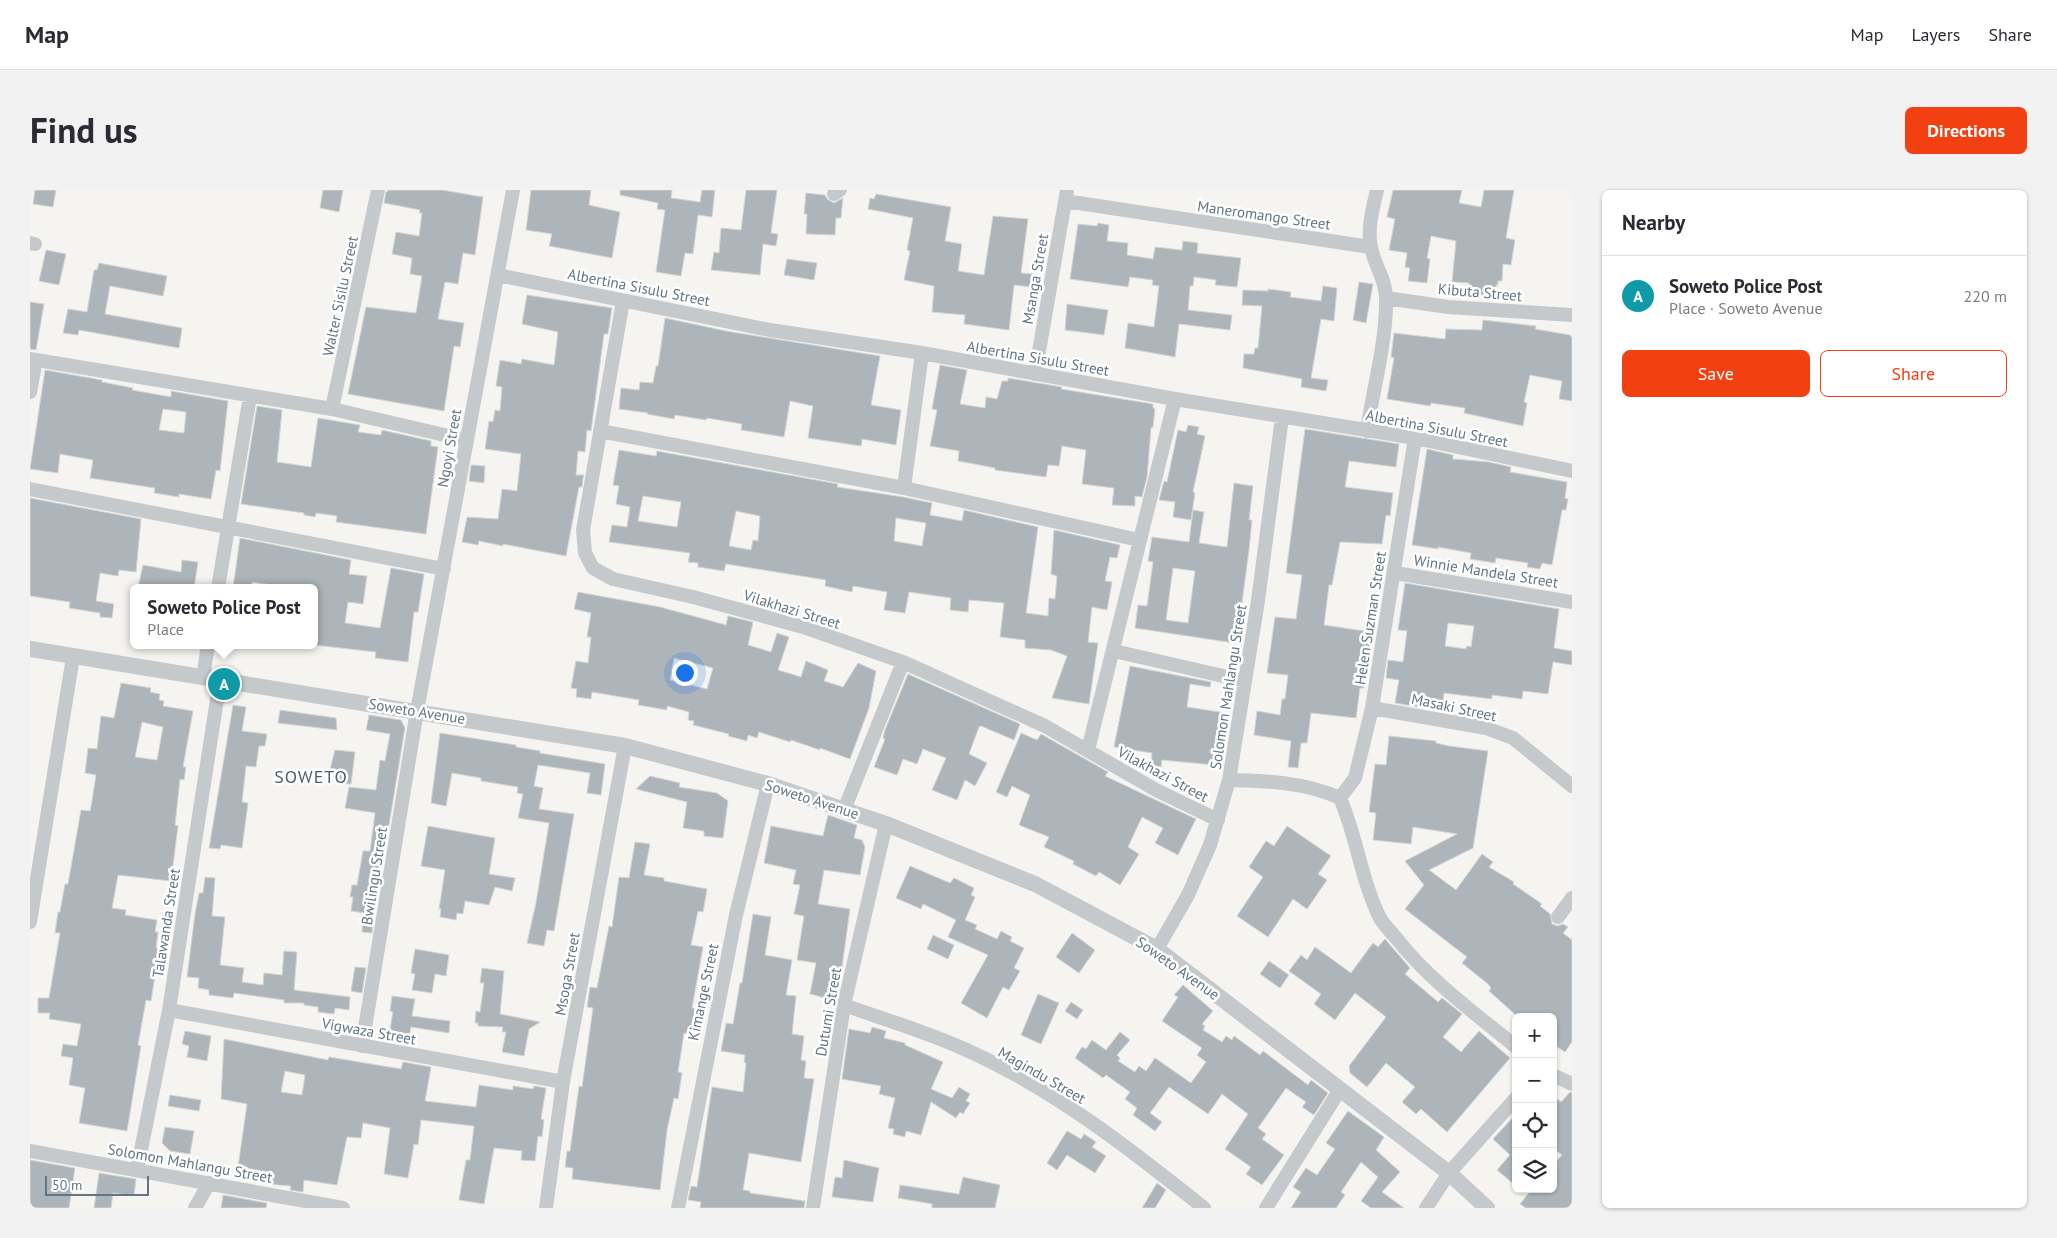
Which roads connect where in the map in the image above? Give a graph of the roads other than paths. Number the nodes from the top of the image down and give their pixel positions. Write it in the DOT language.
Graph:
graph roads {
  1 [pos="378,190"];
  2 [pos="513,190"];
  3 [pos="1376,190"];
  4 [pos="1066,195"];
  5 [pos="1370,247"];
  6 [pos="498,275"];
  7 [pos="1386,298"];
  8 [pos="623,301"];
  9 [pos="1572,315"];
  10 [pos="922,354"];
  11 [pos="33,360"];
  12 [pos="1035,374"];
  13 [pos="30,392"];
  14 [pos="250,396"];
  15 [pos="1175,399"];
  16 [pos="332,409"];
  17 [pos="1282,417"];
  18 [pos="600,431"];
  19 [pos="1366,431"];
  20 [pos="1415,438"];
  21 [pos="466,440"];
  22 [pos="1570,474"];
  23 [pos="904,488"];
  24 [pos="30,489"];
  25 [pos="228,528"];
  26 [pos="1139,540"];
  27 [pos="444,569"];
  28 [pos="1395,573"];
  29 [pos="219,584"];
  30 [pos="1572,602"];
  31 [pos="30,649"];
  32 [pos="207,649"];
  33 [pos="1114,651"];
  34 [pos="73,657"];
  35 [pos="903,662"];
  36 [pos="203,676"];
  37 [pos="220,680"];
  38 [pos="1245,681"];
  39 [pos="1372,708"];
  40 [pos="417,711"];
  41 [pos="625,746"];
  42 [pos="1088,750"];
  43 [pos="1229,780"];
  44 [pos="768,784"];
  45 [pos="1572,786"];
  46 [pos="1340,798"];
  47 [pos="844,810"];
  48 [pos="1218,820"];
  49 [pos="886,824"];
  50 [pos="32,893"];
  51 [pos="1572,898"];
  52 [pos="1558,917"];
  53 [pos="30,922"];
  54 [pos="1157,949"];
  55 [pos="844,1005"];
  56 [pos="169,1010"];
  57 [pos="1512,1044"];
  58 [pos="362,1046"];
  59 [pos="1557,1077"];
  60 [pos="564,1082"];
  61 [pos="1572,1084"];
  62 [pos="1340,1091"];
  63 [pos="1512,1102"];
  64 [pos="30,1151"];
  65 [pos="137,1170"];
  66 [pos="1449,1173"];
  67 [pos="208,1183"];
  68 [pos="195,1208"];
  69 [pos="343,1208"];
  70 [pos="546,1208"];
  71 [pos="678,1208"];
  72 [pos="813,1208"];
  73 [pos="1204,1208"];
  74 [pos="1266,1208"];
  75 [pos="1426,1208"];
  76 [pos="1487,1208"];
  1 -- 16 [label="street, Walter Sisilu Street"];
  2 -- 6 [label="street, Ngoyi Street"];
  3 -- 5 [label="street"];
  4 -- 5 [label="street, Maneromango Street"];
  4 -- 12 [label="street, Msanga Street"];
  5 -- 7 [label="street"];
  6 -- 8 [label="street, Albertina Sisulu Street"];
  6 -- 21 [label="street, Ngoyi Street"];
  7 -- 9 [label="street, Kibuta Street"];
  7 -- 19 [label="street"];
  8 -- 10 [label="street, Albertina Sisulu Street"];
  8 -- 18 [label="street, Vilakhazi Street"];
  10 -- 12 [label="street, Albertina Sisulu Street"];
  10 -- 23 [label="street"];
  11 -- 13 [label="street"];
  11 -- 14 [label="street"];
  12 -- 15 [label="street, Albertina Sisulu Street"];
  14 -- 16 [label="street"];
  14 -- 25 [label="street"];
  15 -- 17 [label="street, Albertina Sisulu Street"];
  15 -- 26 [label="street"];
  16 -- 21 [label="street"];
  17 -- 19 [label="street, Albertina Sisulu Street"];
  17 -- 38 [label="street, Solomon Mahlangu Street"];
  18 -- 23 [label="street"];
  18 -- 35 [label="street, Vilakhazi Street"];
  19 -- 20 [label="street, Albertina Sisulu Street"];
  20 -- 22 [label="street, Albertina Sisulu Street"];
  20 -- 28 [label="street, Helen Suzman Street"];
  21 -- 27 [label="street, Ngoyi Street"];
  23 -- 26 [label="street"];
  24 -- 25 [label="street"];
  25 -- 27 [label="street"];
  25 -- 29 [label="street"];
  26 -- 33 [label="street"];
  27 -- 40 [label="street, Ngoyi Street"];
  28 -- 30 [label="street, Winnie Mandela Street"];
  28 -- 39 [label="street, Helen Suzman Street"];
  31 -- 34 [label="street, Soweto Avenue"];
  32 -- 36 [label="street"];
  33 -- 38 [label="street"];
  33 -- 42 [label="street"];
  34 -- 36 [label="street, Soweto Avenue"];
  34 -- 50 [label="street"];
  35 -- 42 [label="street, Vilakhazi Street"];
  35 -- 47 [label="street"];
  36 -- 37 [label="street, Soweto Avenue"];
  37 -- 40 [label="street, Soweto Avenue"];
  37 -- 56 [label="street, Talawanda Street"];
  38 -- 43 [label="street, Solomon Mahlangu Street"];
  39 -- 45 [label="street, Masaki Street"];
  39 -- 46 [label="street, Helen Suzman Street"];
  40 -- 41 [label="street, Soweto Avenue"];
  40 -- 58 [label="street, Bwilingu Street"];
  41 -- 44 [label="street, Soweto Avenue"];
  41 -- 60 [label="street, Msoga Street"];
  42 -- 48 [label="street, Vilakhazi Street"];
  43 -- 46 [label="street"];
  43 -- 48 [label="street, Solomon Mahlangu Street"];
  44 -- 47 [label="street, Soweto Avenue"];
  44 -- 71 [label="street, Kimange Street"];
  46 -- 57 [label="street"];
  47 -- 49 [label="street, Soweto Avenue"];
  48 -- 54 [label="street, Solomon Mahlangu Street"];
  49 -- 54 [label="street, Soweto Avenue"];
  49 -- 55 [label="street, Dutumi Street"];
  50 -- 53 [label="street"];
  51 -- 52 [label="street"];
  54 -- 62 [label="street, Soweto Avenue"];
  55 -- 72 [label="street, Dutumi Street"];
  55 -- 73 [label="street, Magindu Street"];
  56 -- 58 [label="street, Vigwaza Street"];
  56 -- 65 [label="street, Talawanda Street"];
  58 -- 60 [label="street, Vigwaza Street"];
  59 -- 61 [label="street"];
  60 -- 70 [label="street, Msoga Street"];
  62 -- 66 [label="street, Soweto Avenue"];
  62 -- 74 [label="street"];
  63 -- 66 [label="street"];
  64 -- 65 [label="street, Solomon Mahlangu Street"];
  65 -- 67 [label="street, Solomon Mahlangu Street"];
  66 -- 75 [label="street"];
  66 -- 76 [label="street, Soweto Avenue"];
  67 -- 68 [label="street"];
  67 -- 69 [label="street, Solomon Mahlangu Street"];
}
